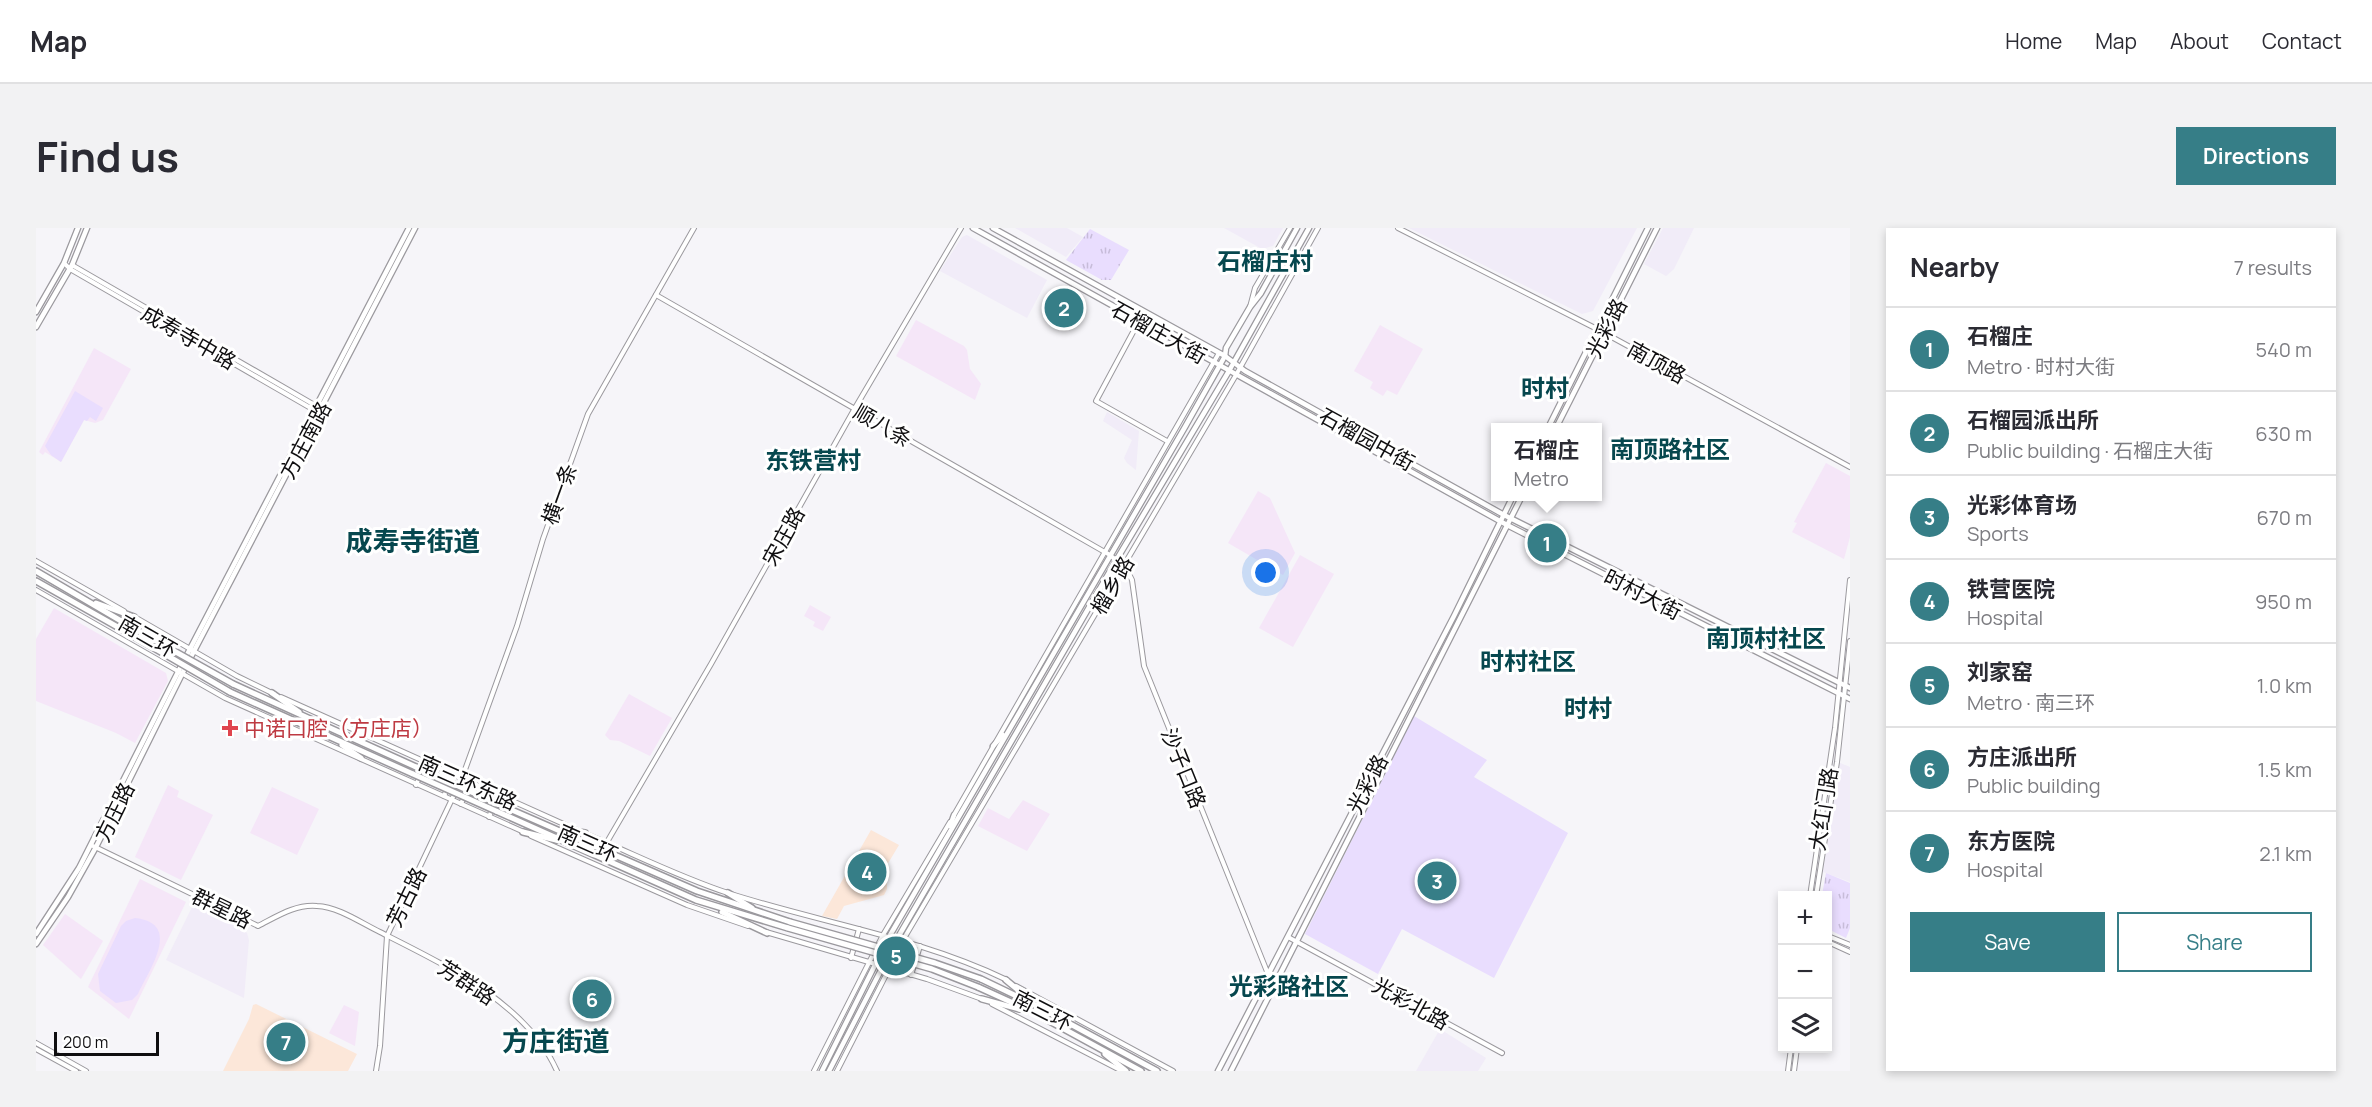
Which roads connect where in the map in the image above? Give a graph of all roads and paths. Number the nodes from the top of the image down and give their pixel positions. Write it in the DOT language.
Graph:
graph roads {
  1 [pos="78,228"];
  2 [pos="87,228"];
  3 [pos="409,228"];
  4 [pos="415,228"];
  5 [pos="694,228"];
  6 [pos="973,228"];
  7 [pos="993,228"];
  8 [pos="1290,228"];
  9 [pos="1297,228"];
  10 [pos="1309,228"];
  11 [pos="1318,228"];
  12 [pos="1398,228"];
  13 [pos="1648,228"];
  14 [pos="1658,228"];
  15 [pos="960,229"];
  16 [pos="64,263"];
  17 [pos="71,267"];
  18 [pos="656,295"];
  19 [pos="1250,307"];
  20 [pos="36,312"];
  21 [pos="1139,321"];
  22 [pos="36,327"];
  23 [pos="1597,329"];
  24 [pos="1604,333"];
  25 [pos="1219,353"];
  26 [pos="1225,356"];
  27 [pos="1213,362"];
  28 [pos="1233,363"];
  29 [pos="1220,366"];
  30 [pos="1240,367"];
  31 [pos="1229,371"];
  32 [pos="1236,375"];
  33 [pos="317,408"];
  34 [pos="855,408"];
  35 [pos="1550,423"];
  36 [pos="1559,423"];
  37 [pos="1167,441"];
  38 [pos="1850,467"];
  39 [pos="1511,501"];
  40 [pos="1519,501"];
  41 [pos="1504,515"];
  42 [pos="1511,517"];
  43 [pos="1501,521"];
  44 [pos="1508,525"];
  45 [pos="1103,551"];
  46 [pos="1110,555"];
  47 [pos="1117,559"];
  48 [pos="36,561"];
  49 [pos="1123,566"];
  50 [pos="36,571"];
  51 [pos="1850,580"];
  52 [pos="36,581"];
  53 [pos="36,590"];
  54 [pos="83,598"];
  55 [pos="134,617"];
  56 [pos="1850,642"];
  57 [pos="193,651"];
  58 [pos="180,673"];
  59 [pos="1840,683"];
  60 [pos="1848,687"];
  61 [pos="272,693"];
  62 [pos="1838,693"];
  63 [pos="1848,698"];
  64 [pos="307,718"];
  65 [pos="1010,729"];
  66 [pos="331,737"];
  67 [pos="993,746"];
  68 [pos="361,758"];
  69 [pos="426,762"];
  70 [pos="454,774"];
  71 [pos="462,778"];
  72 [pos="470,782"];
  73 [pos="416,785"];
  74 [pos="498,795"];
  75 [pos="444,796"];
  76 [pos="453,800"];
  77 [pos="461,804"];
  78 [pos="954,815"];
  79 [pos="489,816"];
  80 [pos="556,829"];
  81 [pos="523,832"];
  82 [pos="585,833"];
  83 [pos="946,838"];
  84 [pos="607,842"];
  85 [pos="569,843"];
  86 [pos="94,846"];
  87 [pos="1811,891"];
  88 [pos="1817,891"];
  89 [pos="728,893"];
  90 [pos="696,900"];
  91 [pos="758,912"];
  92 [pos="789,925"];
  93 [pos="859,929"];
  94 [pos="767,933"];
  95 [pos="36,934"];
  96 [pos="883,935"];
  97 [pos="387,936"];
  98 [pos="890,937"];
  99 [pos="1288,938"];
  100 [pos="1832,938"];
  101 [pos="897,939"];
  102 [pos="903,940"];
  103 [pos="1296,942"];
  104 [pos="36,944"];
  105 [pos="1832,944"];
  106 [pos="1850,945"];
  107 [pos="920,946"];
  108 [pos="1850,952"];
  109 [pos="851,958"];
  110 [pos="869,963"];
  111 [pos="875,965"];
  112 [pos="883,967"];
  113 [pos="890,969"];
  114 [pos="911,975"];
  115 [pos="1269,975"];
  116 [pos="1006,980"];
  117 [pos="982,999"];
  118 [pos="1037,1006"];
  119 [pos="1033,1012"];
  120 [pos="36,1043"];
  121 [pos="1092,1044"];
  122 [pos="36,1049"];
  123 [pos="1502,1053"];
  124 [pos="1790,1053"];
  125 [pos="1796,1053"];
  126 [pos="76,1071"];
  127 [pos="86,1071"];
  128 [pos="376,1071"];
  129 [pos="557,1071"];
  130 [pos="814,1071"];
  131 [pos="822,1071"];
  132 [pos="829,1071"];
  133 [pos="837,1071"];
  134 [pos="1124,1071"];
  135 [pos="1141,1071"];
  136 [pos="1157,1071"];
  137 [pos="1173,1071"];
  138 [pos="1218,1071"];
  139 [pos="1231,1071"];
  140 [pos="1788,1071"];
  141 [pos="1794,1071"];
  1 -- 16 [label="main road"];
  2 -- 17 [label="main road"];
  3 -- 33 [label="main road, 方庄南路"];
  4 -- 33 [label="main road, 方庄南路"];
  5 -- 18 [label="street, 横一条"];
  6 -- 21 [label="main road, 石榴庄大街"];
  7 -- 25 [label="main road, 石榴庄大街"];
  8 -- 19 [label="street, 榴乡路"];
  9 -- 19 [label="main road, 榴乡路"];
  10 -- 28 [label="main road, 榴乡路"];
  11 -- 30 [label="street, 榴乡路"];
  12 -- 23 [label="street, 南顶路"];
  13 -- 23 [label="main road, 光彩路"];
  14 -- 24 [label="main road, 光彩路"];
  15 -- 34 [label="street, 宋庄路"];
  16 -- 17 [label="street, 成寿寺中路"];
  16 -- 20 [label="main road"];
  17 -- 22 [label="main road"];
  17 -- 33 [label="street, 成寿寺中路"];
  18 -- 34 [label="street, 顺八条"];
  18 -- 71 [label="street, 横一条"];
  19 -- 26 [label="main road, 榴乡路"];
  21 -- 27 [label="main road, 石榴庄大街"];
  21 -- 37 [label="street"];
  23 -- 24 [label="street, 南顶路"];
  23 -- 35 [label="main road, 光彩路"];
  24 -- 36 [label="main road, 光彩路"];
  24 -- 38 [label="street, 南顶路"];
  25 -- 26 [label="main road, 石榴庄大街"];
  25 -- 27 [label="street, 榴乡路"];
  26 -- 28 [label="main road, 石榴园中街"];
  26 -- 29 [label="main road, 榴乡路"];
  27 -- 29 [label="main road, 石榴庄大街"];
  27 -- 37 [label="street, 榴乡路"];
  28 -- 30 [label="main road, 石榴园中街"];
  28 -- 31 [label="main road, 榴乡路"];
  29 -- 31 [label="main road, 石榴园中街"];
  29 -- 46 [label="main road, 榴乡路"];
  30 -- 32 [label="street, 榴乡路"];
  30 -- 41 [label="main road, 石榴园中街"];
  31 -- 32 [label="main road, 石榴园中街"];
  31 -- 47 [label="main road, 榴乡路"];
  32 -- 43 [label="main road, 石榴园中街"];
  32 -- 49 [label="street, 榴乡路"];
  33 -- 57 [label="main road, 方庄南路"];
  34 -- 45 [label="street, 顺八条"];
  34 -- 84 [label="street, 宋庄路"];
  37 -- 45 [label="street, 榴乡路"];
  39 -- 41 [label="main road, 光彩路"];
  40 -- 42 [label="main road, 光彩路"];
  41 -- 42 [label="main road, 石榴园中街"];
  41 -- 43 [label="main road, 光彩路"];
  42 -- 44 [label="main road, 光彩路"];
  42 -- 59 [label="main road, 时村大街"];
  43 -- 44 [label="main road, 时村大街"];
  43 -- 99 [label="main road, 光彩路"];
  44 -- 62 [label="main road, 时村大街"];
  44 -- 103 [label="main road, 光彩路"];
  45 -- 46 [label="street, 顺八条"];
  45 -- 67 [label="street, 榴乡路"];
  46 -- 47 [label="street, 顺八条"];
  46 -- 65 [label="main road, 榴乡路"];
  47 -- 49 [label="street, 沙子口路"];
  47 -- 101 [label="main road, 榴乡路"];
  48 -- 55 [label="street, 南三环东路"];
  49 -- 102 [label="street, 榴乡路"];
  49 -- 115 [label="street, 沙子口路"];
  50 -- 54 [label="highway, 南三环"];
  51 -- 59 [label="street, 大红门路"];
  52 -- 66 [label="highway, 南三环, bridge"];
  53 -- 58 [label="street, 南三环东路"];
  54 -- 55 [label="highway"];
  54 -- 64 [label="highway, 南三环, bridge"];
  55 -- 57 [label="street, 南三环东路"];
  56 -- 60 [label="street, 大红门路"];
  57 -- 58 [label="main road, 方庄南路"];
  57 -- 61 [label="street, 南三环东路"];
  58 -- 68 [label="street, 南三环东路"];
  58 -- 86 [label="main road, 方庄路"];
  59 -- 60 [label="main road, 时村大街"];
  59 -- 62 [label="street, 大红门路"];
  60 -- 63 [label="street, 大红门路"];
  61 -- 64 [label="highway"];
  61 -- 69 [label="street, 南三环东路"];
  62 -- 63 [label="main road, 时村大街"];
  62 -- 87 [label="street, 大红门路"];
  63 -- 88 [label="street, 大红门路"];
  64 -- 80 [label="highway, 南三环, bridge"];
  65 -- 67 [label="main road"];
  65 -- 83 [label="main road, 榴乡路"];
  66 -- 68 [label="highway"];
  66 -- 85 [label="highway, 南三环, bridge"];
  67 -- 78 [label="street, 榴乡路"];
  68 -- 73 [label="street, 南三环东路"];
  69 -- 70 [label="street, 南三环东路"];
  69 -- 73 [label="street"];
  70 -- 71 [label="street, 南三环东路"];
  70 -- 75 [label="street"];
  71 -- 72 [label="street, 南三环东路"];
  71 -- 76 [label="street, 横一条"];
  72 -- 74 [label="street, 南三环东路"];
  72 -- 77 [label="street"];
  73 -- 75 [label="street, 南三环东路"];
  74 -- 79 [label="street"];
  74 -- 82 [label="street, 南三环东路"];
  75 -- 76 [label="street, 南三环东路"];
  76 -- 77 [label="street, 南三环东路"];
  76 -- 97 [label="street, 芳古路"];
  77 -- 79 [label="street, 南三环东路"];
  78 -- 83 [label="main road"];
  78 -- 96 [label="street, 榴乡路"];
  79 -- 81 [label="street, 南三环东路"];
  80 -- 82 [label="highway"];
  80 -- 91 [label="highway, 南三环"];
  81 -- 85 [label="highway"];
  81 -- 94 [label="street, 南三环东路"];
  82 -- 84 [label="street, 南三环东路"];
  83 -- 98 [label="main road, 榴乡路"];
  84 -- 89 [label="street, 南三环东路"];
  85 -- 90 [label="highway, 南三环"];
  86 -- 95 [label="main road, 方庄路"];
  86 -- 97 [label="street, 群星路"];
  86 -- 104 [label="main road, 方庄路"];
  89 -- 91 [label="highway"];
  89 -- 93 [label="street, 南三环东路"];
  90 -- 92 [label="highway, 南三环"];
  90 -- 94 [label="highway"];
  91 -- 92 [label="highway, 南三环"];
  92 -- 118 [label="highway, 南三环, bridge"];
  92 -- 119 [label="highway, 南三环, bridge"];
  93 -- 96 [label="street, 南三环东路"];
  93 -- 109 [label="street"];
  94 -- 109 [label="street, 南三环东路"];
  96 -- 98 [label="street, 南三环东路"];
  96 -- 110 [label="street, 榴乡路"];
  97 -- 128 [label="street, 芳古路"];
  97 -- 129 [label="street, 芳群路"];
  98 -- 101 [label="street, 南三环东路"];
  98 -- 111 [label="main road, 榴乡路"];
  99 -- 103 [label="street, 光彩北路"];
  99 -- 115 [label="main road, 光彩路"];
  100 -- 106 [label="street"];
  101 -- 102 [label="street, 南三环东路"];
  101 -- 112 [label="main road, 榴乡路"];
  102 -- 107 [label="street, 南三环东路"];
  103 -- 123 [label="street, 光彩北路"];
  103 -- 139 [label="main road, 光彩路"];
  105 -- 108 [label="street"];
  107 -- 114 [label="street"];
  107 -- 116 [label="street, 南三环东路"];
  109 -- 110 [label="street, 南三环东路"];
  110 -- 111 [label="street, 南三环东路"];
  110 -- 130 [label="street, 榴乡路"];
  111 -- 112 [label="street, 南三环东路"];
  111 -- 131 [label="main road, 榴乡路"];
  112 -- 113 [label="street, 南三环东路"];
  112 -- 132 [label="main road, 榴乡路"];
  113 -- 114 [label="street, 南三环东路"];
  113 -- 133 [label="street"];
  114 -- 117 [label="street, 南三环东路"];
  115 -- 138 [label="main road, 光彩路"];
  116 -- 118 [label="highway"];
  116 -- 137 [label="street, 南三环东路"];
  117 -- 119 [label="highway"];
  117 -- 134 [label="street, 南三环东路"];
  118 -- 136 [label="highway, 南三环"];
  119 -- 121 [label="highway, 南三环"];
  120 -- 127 [label="street"];
  121 -- 134 [label="highway"];
  121 -- 135 [label="highway, 南三环"];
  122 -- 126 [label="street"];
  124 -- 140 [label="street"];
  125 -- 141 [label="street"];
}
